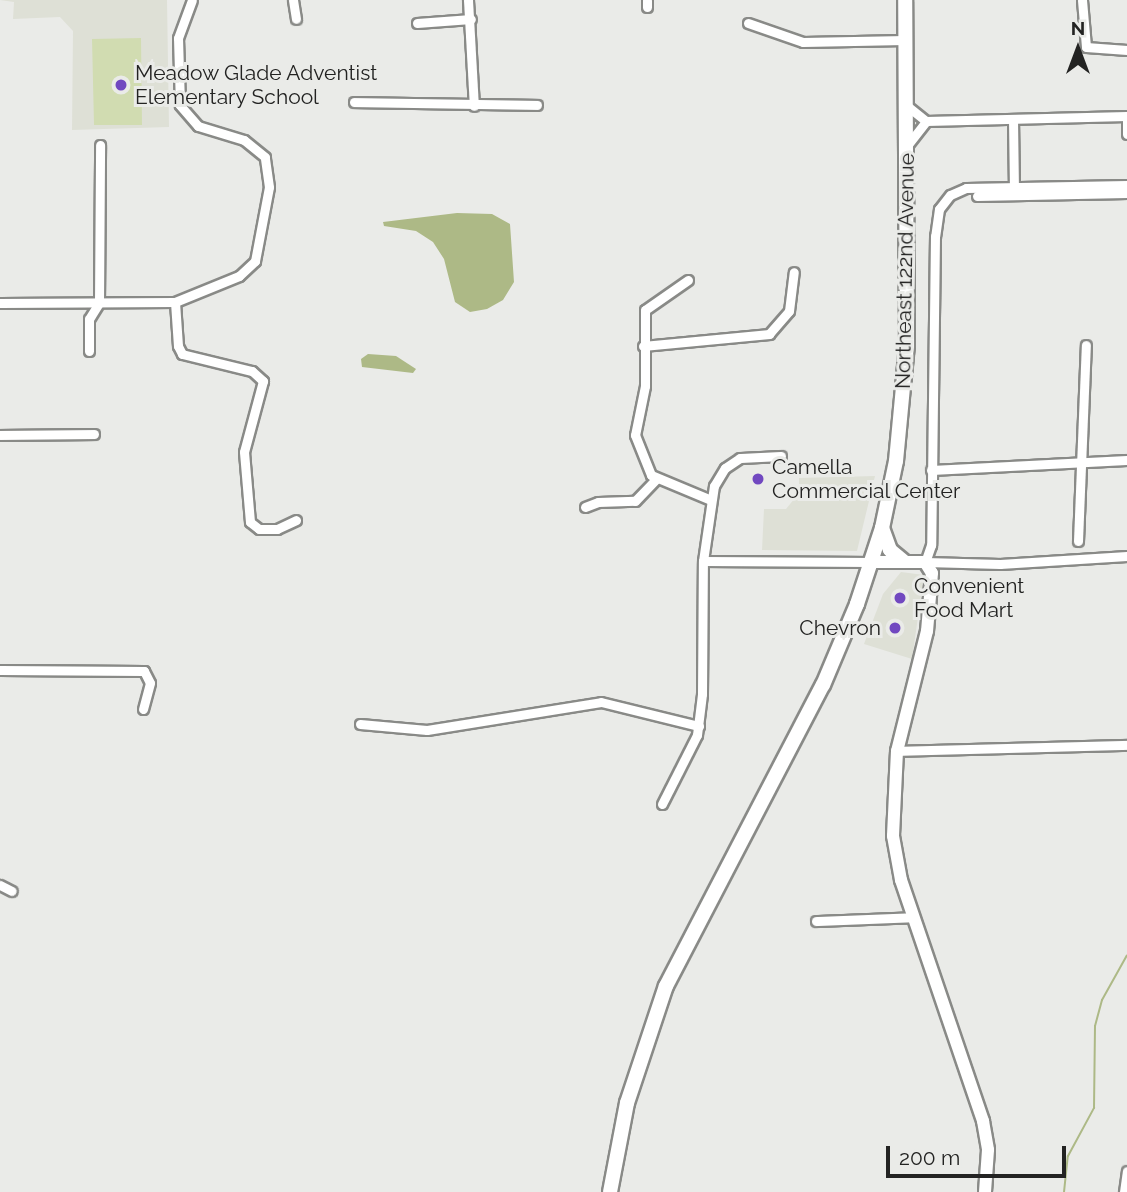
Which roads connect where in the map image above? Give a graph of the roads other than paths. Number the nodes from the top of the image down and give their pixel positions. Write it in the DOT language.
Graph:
graph roads {
  1 [pos="191,0"];
  2 [pos="293,0"];
  3 [pos="468,0"];
  4 [pos="905,0"];
  5 [pos="1082,0"];
  6 [pos="296,19"];
  7 [pos="471,19"];
  8 [pos="417,23"];
  9 [pos="748,23"];
  10 [pos="905,40"];
  11 [pos="1127,50"];
  12 [pos="354,102"];
  13 [pos="537,105"];
  14 [pos="906,105"];
  15 [pos="474,106"];
  16 [pos="1127,116"];
  17 [pos="1013,119"];
  18 [pos="926,121"];
  19 [pos="1127,134"];
  20 [pos="100,145"];
  21 [pos="906,148"];
  22 [pos="1127,185"];
  23 [pos="1014,191"];
  24 [pos="1127,193"];
  25 [pos="977,196"];
  26 [pos="794,272"];
  27 [pos="688,280"];
  28 [pos="175,302"];
  29 [pos="0,303"];
  30 [pos="99,303"];
  31 [pos="1086,345"];
  32 [pos="643,346"];
  33 [pos="89,351"];
  34 [pos="94,434"];
  35 [pos="0,435"];
  36 [pos="781,456"];
  37 [pos="1127,460"];
  38 [pos="1081,463"];
  39 [pos="931,470"];
  40 [pos="656,480"];
  41 [pos="711,500"];
  42 [pos="585,508"];
  43 [pos="296,520"];
  44 [pos="881,528"];
  45 [pos="1077,541"];
  46 [pos="1127,556"];
  47 [pos="703,561"];
  48 [pos="903,561"];
  49 [pos="872,562"];
  50 [pos="925,562"];
  51 [pos="0,670"];
  52 [pos="143,709"];
  53 [pos="360,724"];
  54 [pos="698,726"];
  55 [pos="1127,745"];
  56 [pos="897,751"];
  57 [pos="662,804"];
  58 [pos="0,885"];
  59 [pos="12,891"];
  60 [pos="914,917"];
  61 [pos="816,921"];
  62 [pos="1127,1171"];
  63 [pos="610,1192"];
  64 [pos="985,1192"];
  65 [pos="1124,1192"];
  1 -- 28 [label="street"];
  2 -- 6 [label="street"];
  3 -- 7 [label="street"];
  4 -- 10 [label="highway, Northeast 122nd Avenue"];
  5 -- 11 [label="street"];
  7 -- 8 [label="street"];
  7 -- 15 [label="street"];
  9 -- 10 [label="street"];
  10 -- 14 [label="highway, Northeast 122nd Avenue"];
  12 -- 15 [label="street"];
  13 -- 15 [label="street"];
  14 -- 18 [label="street"];
  14 -- 21 [label="highway, Northeast 122nd Avenue"];
  16 -- 17 [label="street"];
  16 -- 19 [label="street"];
  17 -- 18 [label="street"];
  17 -- 23 [label="street"];
  18 -- 21 [label="street"];
  20 -- 30 [label="street"];
  21 -- 44 [label="highway, Northeast 122nd Avenue"];
  22 -- 23 [label="street"];
  23 -- 24 [label="street"];
  23 -- 25 [label="street"];
  23 -- 39 [label="street, Northeast 122nd Avenue"];
  26 -- 32 [label="street"];
  27 -- 32 [label="street"];
  28 -- 30 [label="street"];
  28 -- 43 [label="street"];
  29 -- 30 [label="street"];
  30 -- 33 [label="street"];
  31 -- 38 [label="street"];
  32 -- 40 [label="street"];
  34 -- 35 [label="street"];
  36 -- 41 [label="street"];
  37 -- 38 [label="street"];
  38 -- 39 [label="street"];
  38 -- 45 [label="street"];
  39 -- 50 [label="street, Northeast 122nd Avenue"];
  40 -- 41 [label="street"];
  40 -- 42 [label="street"];
  41 -- 47 [label="street"];
  44 -- 48 [label="highway"];
  44 -- 49 [label="highway, Northeast 122nd Avenue"];
  46 -- 50 [label="street"];
  47 -- 49 [label="street"];
  47 -- 54 [label="street"];
  48 -- 49 [label="main road"];
  48 -- 50 [label="main road"];
  49 -- 63 [label="highway, Northeast 122nd Avenue"];
  50 -- 56 [label="main road, Northeast 122nd Avenue"];
  51 -- 52 [label="street"];
  53 -- 54 [label="street"];
  54 -- 57 [label="street"];
  55 -- 56 [label="street"];
  56 -- 60 [label="main road, Northeast 122nd Avenue"];
  58 -- 59 [label="street"];
  60 -- 61 [label="street"];
  60 -- 64 [label="main road, Northeast 122nd Avenue"];
  62 -- 65 [label="street"];
}
